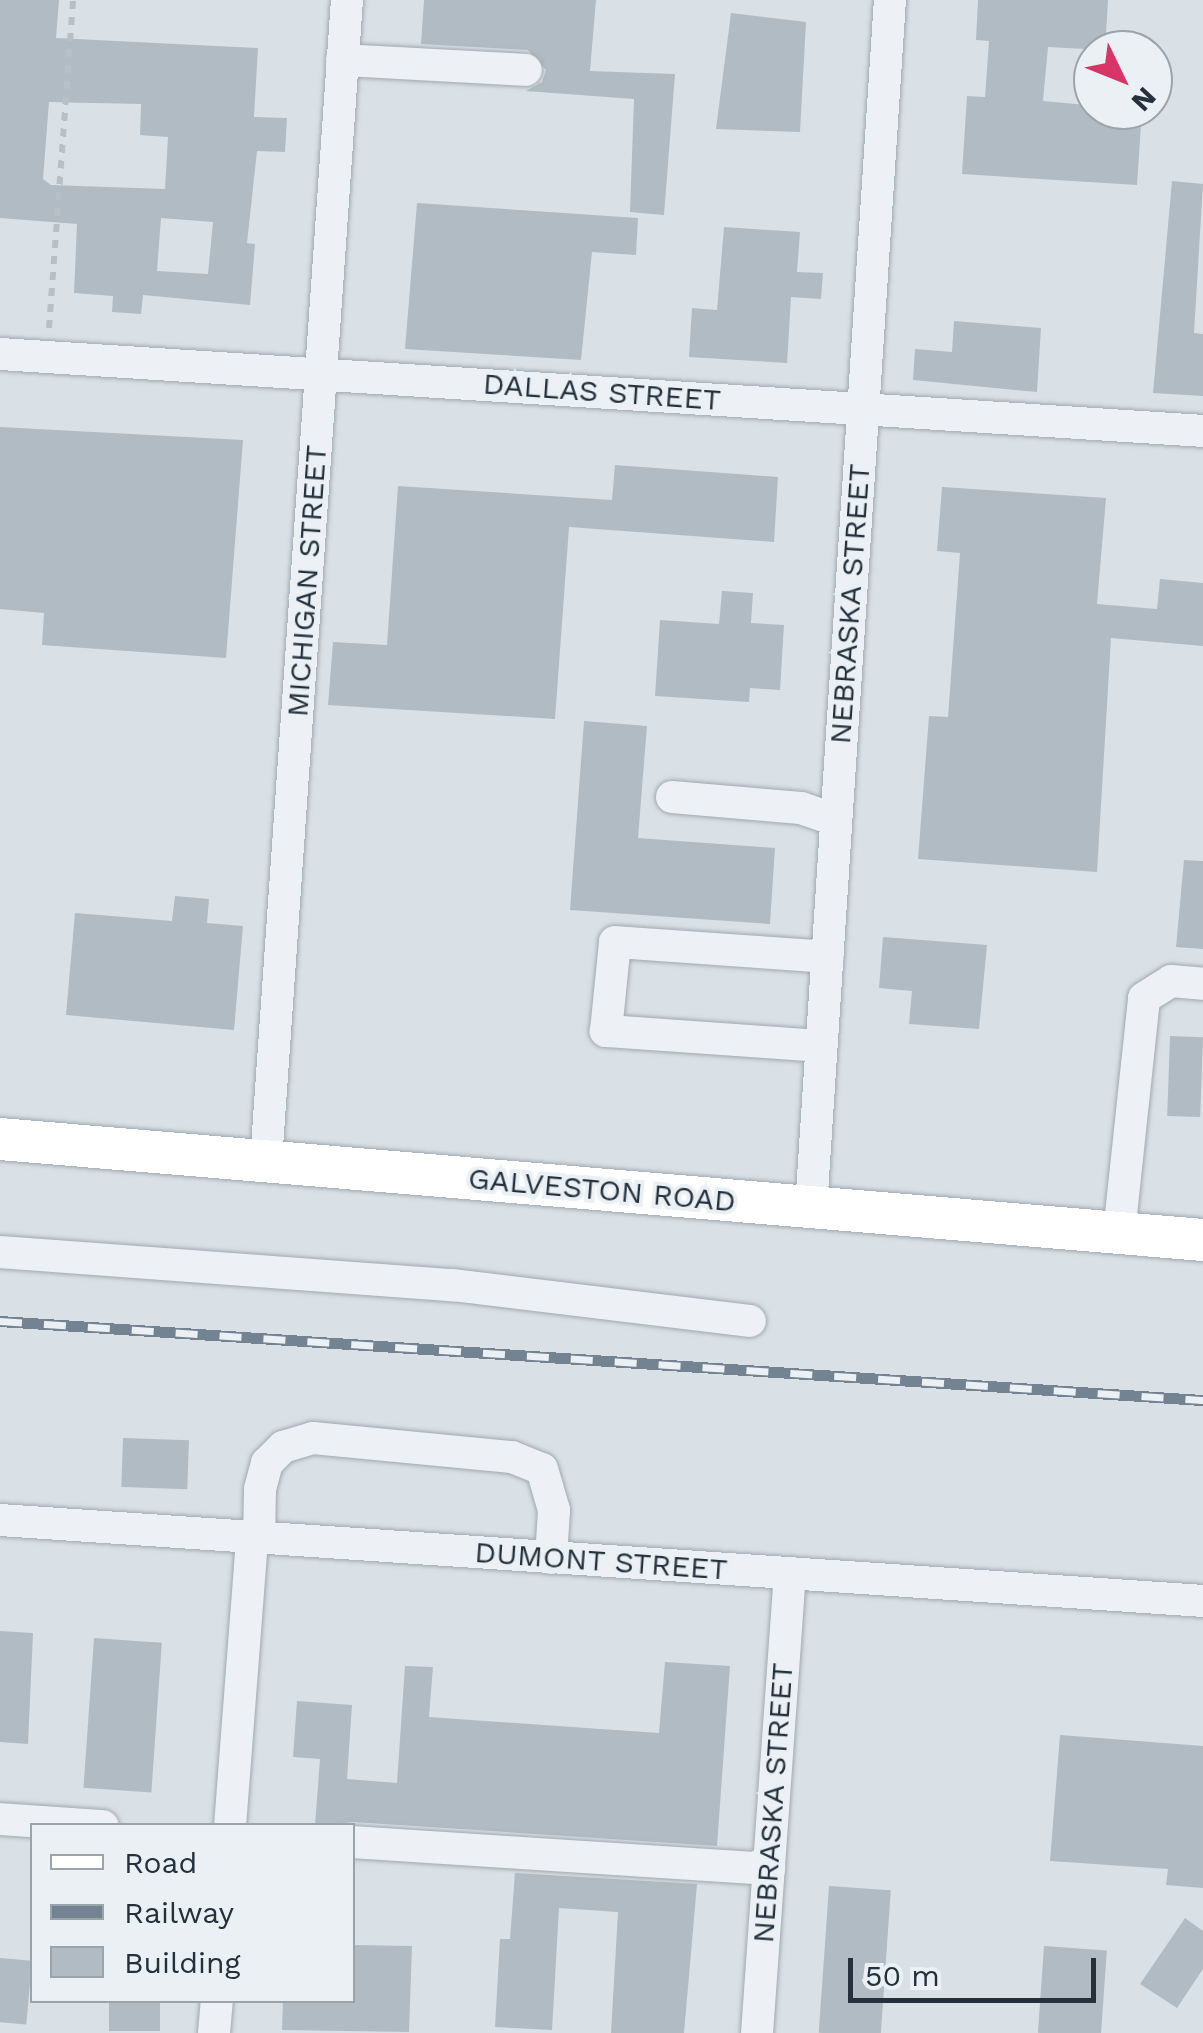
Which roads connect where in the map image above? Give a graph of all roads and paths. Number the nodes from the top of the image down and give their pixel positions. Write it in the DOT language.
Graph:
graph roads {
  1 [pos="73,0"];
  2 [pos="347,0"];
  3 [pos="890,0"];
  4 [pos="342,60"];
  5 [pos="526,70"];
  6 [pos="0,354"];
  7 [pos="47,357"];
  8 [pos="321,374"];
  9 [pos="863,409"];
  10 [pos="1203,431"];
  11 [pos="672,796"];
  12 [pos="836,820"];
  13 [pos="827,957"];
  14 [pos="1203,984"];
  15 [pos="821,1046"];
  16 [pos="0,1139"];
  17 [pos="266,1161"];
  18 [pos="811,1208"];
  19 [pos="1119,1233"];
  20 [pos="1203,1240"];
  21 [pos="0,1252"];
  22 [pos="750,1321"];
  23 [pos="0,1520"];
  24 [pos="256,1537"];
  25 [pos="552,1558"];
  26 [pos="790,1574"];
  27 [pos="1203,1602"];
  28 [pos="0,1819"];
  29 [pos="59,1823"];
  30 [pos="230,1823"];
  31 [pos="355,1842"];
  32 [pos="768,1869"];
  33 [pos="217,2003"];
  34 [pos="214,2033"];
  35 [pos="757,2033"];
  1 -- 7 [label="path"];
  2 -- 4 [label="street, MICHIGAN STREET"];
  3 -- 9 [label="street, NEBRASKA STREET"];
  4 -- 5 [label="street"];
  4 -- 8 [label="street, MICHIGAN STREET"];
  6 -- 7 [label="street, DALLAS STREET"];
  7 -- 8 [label="street, DALLAS STREET"];
  8 -- 9 [label="street, DALLAS STREET"];
  8 -- 17 [label="street, MICHIGAN STREET"];
  9 -- 10 [label="street, DALLAS STREET"];
  9 -- 12 [label="street, NEBRASKA STREET"];
  11 -- 12 [label="street"];
  12 -- 13 [label="street, NEBRASKA STREET"];
  13 -- 15 [label="street, NEBRASKA STREET"];
  13 -- 15 [label="street"];
  14 -- 19 [label="street"];
  15 -- 18 [label="street, NEBRASKA STREET"];
  16 -- 17 [label="main road, GALVESTON ROAD"];
  17 -- 18 [label="main road, GALVESTON ROAD"];
  18 -- 19 [label="main road, GALVESTON ROAD"];
  19 -- 20 [label="main road, GALVESTON ROAD"];
  21 -- 22 [label="street"];
  23 -- 24 [label="street, DUMONT STREET"];
  24 -- 25 [label="street, DUMONT STREET"];
  24 -- 25 [label="street"];
  24 -- 30 [label="street"];
  25 -- 26 [label="street, DUMONT STREET"];
  26 -- 27 [label="street, DUMONT STREET"];
  26 -- 32 [label="street, NEBRASKA STREET"];
  28 -- 29 [label="street"];
  31 -- 32 [label="street"];
  32 -- 35 [label="street, NEBRASKA STREET"];
  33 -- 34 [label="street"];
}
